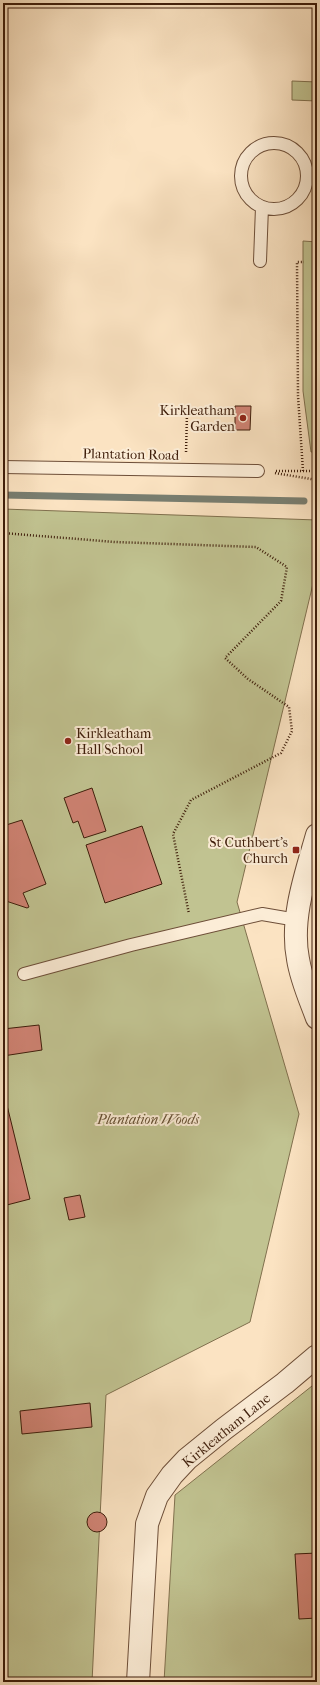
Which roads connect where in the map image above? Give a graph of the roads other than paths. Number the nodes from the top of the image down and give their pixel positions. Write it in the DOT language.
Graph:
graph roads {
  1 [pos="262,207"];
  2 [pos="260,261"];
  3 [pos="3,467"];
  4 [pos="258,471"];
  5 [pos="317,835"];
  6 [pos="297,920"];
  7 [pos="24,974"];
  8 [pos="317,1018"];
  9 [pos="317,1356"];
  10 [pos="138,1682"];
  1 -- 1 [label="lane"];
  1 -- 2 [label="lane"];
  3 -- 4 [label="lane, Plantation Road"];
  5 -- 6 [label="street"];
  6 -- 7 [label="lane"];
  6 -- 8 [label="street"];
  9 -- 10 [label="street, Kirkleatham Lane"];
}
